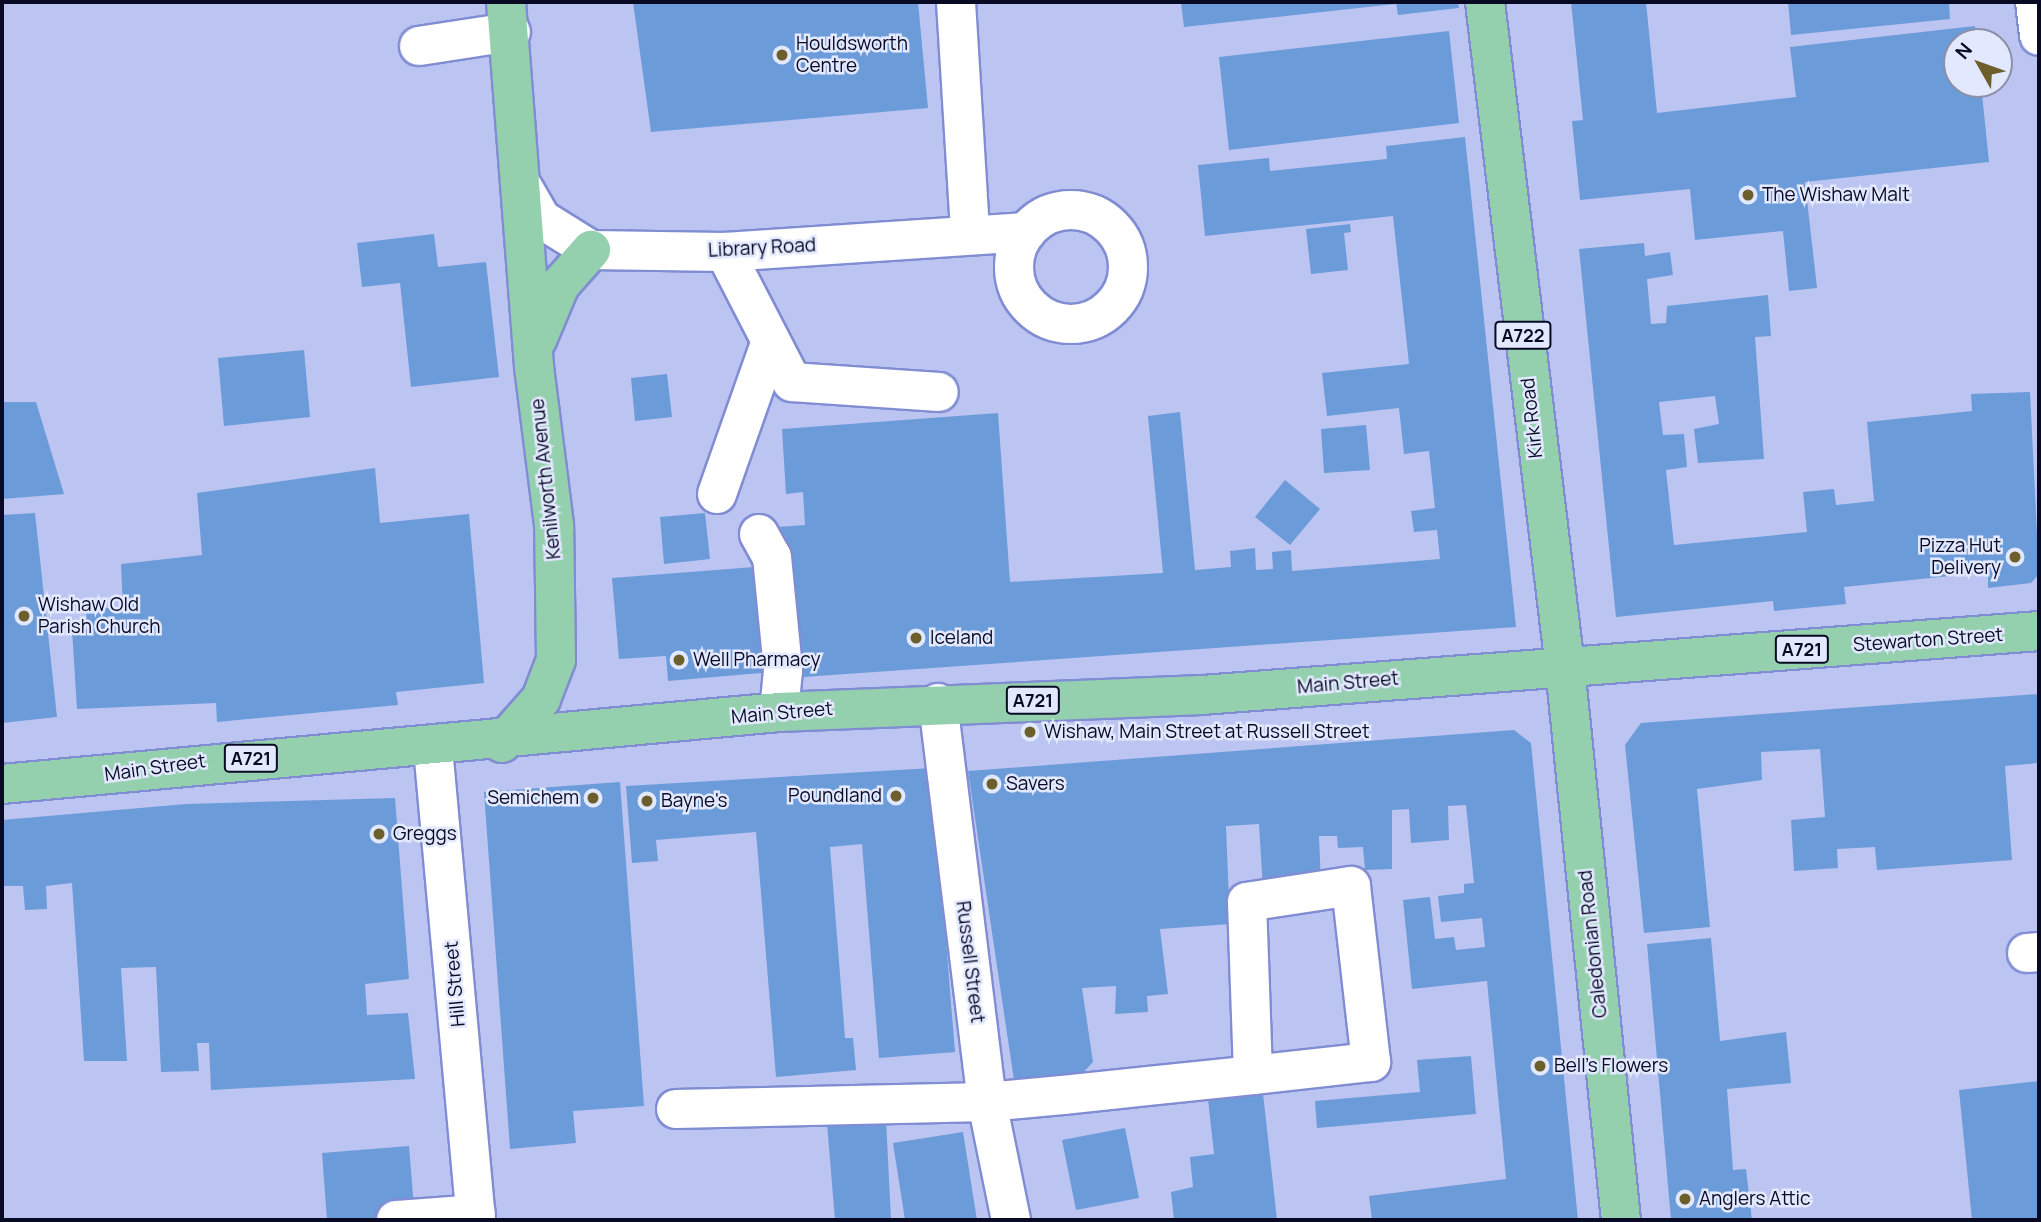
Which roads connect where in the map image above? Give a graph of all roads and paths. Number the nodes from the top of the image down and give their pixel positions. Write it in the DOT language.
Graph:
graph roads {
  1 [pos="956,2"];
  2 [pos="1485,2"];
  3 [pos="2035,2"];
  4 [pos="508,17"];
  5 [pos="2039,36"];
  6 [pos="419,46"];
  7 [pos="524,189"];
  8 [pos="1026,232"];
  9 [pos="970,233"];
  10 [pos="591,250"];
  11 [pos="725,252"];
  12 [pos="771,341"];
  13 [pos="534,366"];
  14 [pos="939,392"];
  15 [pos="717,494"];
  16 [pos="759,534"];
  17 [pos="2039,631"];
  18 [pos="1565,667"];
  19 [pos="937,703"];
  20 [pos="779,712"];
  21 [pos="502,743"];
  22 [pos="433,748"];
  23 [pos="2,784"];
  24 [pos="1253,1075"];
  25 [pos="987,1102"];
  26 [pos="676,1109"];
  27 [pos="476,1217"];
  28 [pos="396,1220"];
  29 [pos="1011,1220"];
  30 [pos="1621,1220"];
  1 -- 9 [label="street"];
  2 -- 18 [label="main road, Kirk Road / A722"];
  3 -- 5 [label="street"];
  4 -- 6 [label="street"];
  4 -- 7 [label="main road, Kenilworth Avenue"];
  7 -- 10 [label="street"];
  7 -- 13 [label="main road, Kenilworth Avenue"];
  8 -- 9 [label="street, Library Road"];
  9 -- 11 [label="street, Library Road"];
  10 -- 11 [label="street, Library Road"];
  10 -- 13 [label="main road, Kenilworth Avenue"];
  11 -- 12 [label="street"];
  12 -- 14 [label="street"];
  12 -- 15 [label="street"];
  13 -- 21 [label="main road, Kenilworth Avenue"];
  16 -- 20 [label="street"];
  17 -- 18 [label="main road, Stewarton Street / A721"];
  18 -- 19 [label="main road, Main Street / A721"];
  18 -- 30 [label="main road, Caledonian Road"];
  19 -- 20 [label="main road, Main Street / A721"];
  19 -- 25 [label="street, Russell Street"];
  20 -- 21 [label="main road, Main Street / A721"];
  21 -- 22 [label="main road, Main Street / A721"];
  22 -- 23 [label="main road, Main Street / A721"];
  22 -- 27 [label="street, Hill Street"];
  24 -- 24 [label="street"];
  24 -- 25 [label="street"];
  25 -- 26 [label="street"];
  25 -- 29 [label="street, Russell Street"];
  27 -- 28 [label="street"];
}
